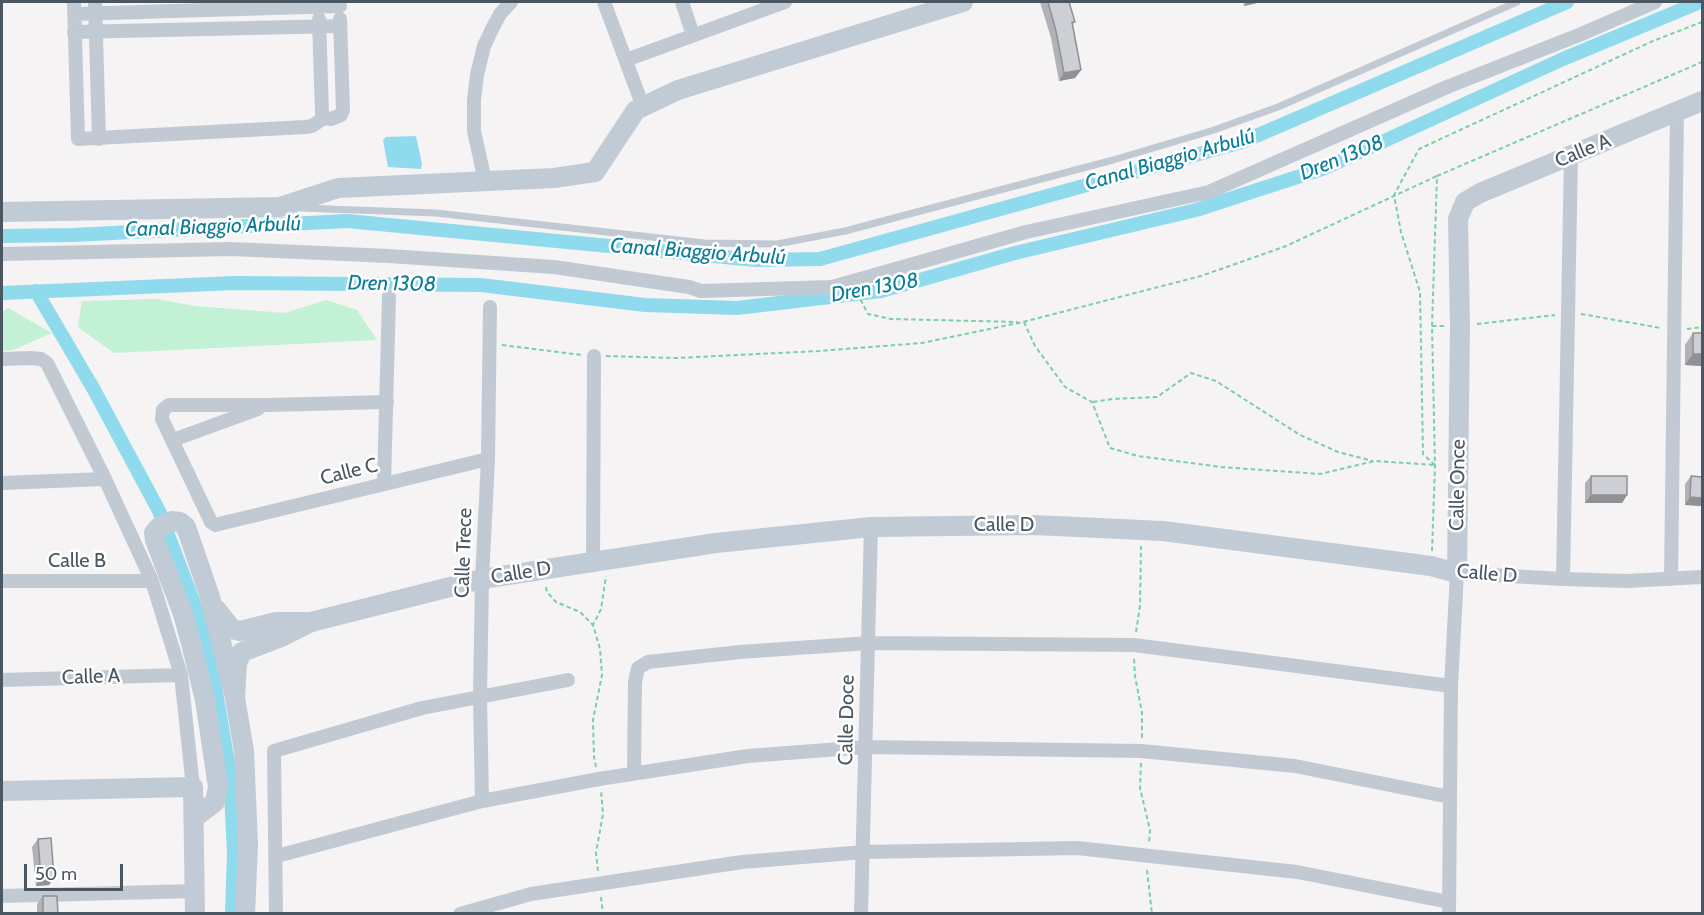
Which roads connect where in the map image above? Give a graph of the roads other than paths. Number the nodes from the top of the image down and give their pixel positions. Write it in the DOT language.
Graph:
graph roads {
  1 [pos="511,2"];
  2 [pos="604,2"];
  3 [pos="682,2"];
  4 [pos="785,2"];
  5 [pos="963,2"];
  6 [pos="1517,2"];
  7 [pos="1655,2"];
  8 [pos="319,4"];
  9 [pos="340,4"];
  10 [pos="757,6"];
  11 [pos="74,8"];
  12 [pos="95,8"];
  13 [pos="340,26"];
  14 [pos="319,27"];
  15 [pos="74,32"];
  16 [pos="96,32"];
  17 [pos="693,35"];
  18 [pos="626,60"];
  19 [pos="639,96"];
  20 [pos="1702,101"];
  21 [pos="1677,112"];
  22 [pos="324,118"];
  23 [pos="99,138"];
  24 [pos="1571,156"];
  25 [pos="485,181"];
  26 [pos="1465,202"];
  27 [pos="280,207"];
  28 [pos="2,212"];
  29 [pos="2,254"];
  30 [pos="389,296"];
  31 [pos="490,307"];
  32 [pos="594,356"];
  33 [pos="2,358"];
  34 [pos="387,402"];
  35 [pos="198,405"];
  36 [pos="268,405"];
  37 [pos="202,429"];
  38 [pos="173,440"];
  39 [pos="488,459"];
  40 [pos="105,479"];
  41 [pos="2,483"];
  42 [pos="384,484"];
  43 [pos="871,527"];
  44 [pos="600,560"];
  45 [pos="1457,573"];
  46 [pos="1702,577"];
  47 [pos="482,579"];
  48 [pos="1563,579"];
  49 [pos="1671,579"];
  50 [pos="2,581"];
  51 [pos="152,581"];
  52 [pos="210,597"];
  53 [pos="311,622"];
  54 [pos="869,643"];
  55 [pos="181,675"];
  56 [pos="2,680"];
  57 [pos="568,680"];
  58 [pos="1451,686"];
  59 [pos="480,697"];
  60 [pos="235,698"];
  61 [pos="866,747"];
  62 [pos="634,773"];
  63 [pos="193,787"];
  64 [pos="2,791"];
  65 [pos="1450,797"];
  66 [pos="482,801"];
  67 [pos="194,818"];
  68 [pos="864,852"];
  69 [pos="277,856"];
  70 [pos="195,891"];
  71 [pos="2,896"];
  72 [pos="1449,908"];
  73 [pos="195,914"];
  74 [pos="244,914"];
  75 [pos="276,914"];
  76 [pos="460,914"];
  77 [pos="861,914"];
  1 -- 25 [label="street"];
  2 -- 18 [label="street"];
  3 -- 17 [label="street"];
  4 -- 10 [label="street"];
  5 -- 25 [label="street"];
  6 -- 27 [label="lane"];
  7 -- 29 [label="street"];
  8 -- 9 [label="street"];
  8 -- 12 [label="street"];
  8 -- 14 [label="street"];
  9 -- 13 [label="street"];
  10 -- 17 [label="street"];
  11 -- 12 [label="street"];
  11 -- 15 [label="street"];
  12 -- 16 [label="street"];
  13 -- 14 [label="street"];
  13 -- 22 [label="street"];
  14 -- 16 [label="street"];
  14 -- 22 [label="street"];
  15 -- 16 [label="street"];
  15 -- 23 [label="street"];
  16 -- 23 [label="street"];
  17 -- 18 [label="street"];
  18 -- 19 [label="street"];
  20 -- 21 [label="street, Calle A"];
  21 -- 24 [label="street, Calle A"];
  21 -- 49 [label="street"];
  22 -- 23 [label="street"];
  24 -- 26 [label="street, Calle A"];
  24 -- 48 [label="street"];
  25 -- 27 [label="street"];
  26 -- 45 [label="street, Calle Once"];
  27 -- 28 [label="street"];
  30 -- 34 [label="street"];
  31 -- 39 [label="street, Calle Trece"];
  32 -- 44 [label="street"];
  33 -- 40 [label="street"];
  34 -- 36 [label="street"];
  34 -- 42 [label="street"];
  35 -- 36 [label="street"];
  35 -- 37 [label="street"];
  35 -- 38 [label="street"];
  36 -- 37 [label="street"];
  37 -- 38 [label="street"];
  38 -- 42 [label="street, Calle C"];
  39 -- 42 [label="street, Calle C"];
  39 -- 47 [label="street, Calle Trece"];
  40 -- 41 [label="street"];
  40 -- 51 [label="street"];
  43 -- 44 [label="street, Calle D"];
  43 -- 45 [label="street, Calle D"];
  43 -- 54 [label="street, Calle Doce"];
  44 -- 47 [label="street, Calle D"];
  45 -- 48 [label="street, Calle D"];
  45 -- 58 [label="street, Calle Once"];
  46 -- 49 [label="street, Calle D"];
  47 -- 53 [label="street, Calle D"];
  47 -- 59 [label="street, Calle Trece"];
  48 -- 49 [label="street, Calle D"];
  50 -- 51 [label="street, Calle B"];
  51 -- 55 [label="street"];
  52 -- 53 [label="street, Calle D"];
  52 -- 60 [label="street"];
  52 -- 67 [label="street"];
  53 -- 60 [label="street, Calle D"];
  54 -- 58 [label="street"];
  54 -- 61 [label="street, Calle Doce"];
  54 -- 62 [label="street"];
  55 -- 56 [label="street, Calle A"];
  55 -- 63 [label="street"];
  57 -- 59 [label="street"];
  58 -- 65 [label="street, Calle Once"];
  59 -- 66 [label="street, Calle Trece"];
  59 -- 69 [label="street"];
  60 -- 74 [label="street"];
  61 -- 62 [label="street"];
  61 -- 65 [label="street"];
  61 -- 68 [label="street, Calle Doce"];
  62 -- 66 [label="street"];
  63 -- 64 [label="street"];
  63 -- 67 [label="street"];
  65 -- 72 [label="street, Calle Once"];
  66 -- 69 [label="street"];
  67 -- 70 [label="street"];
  68 -- 72 [label="street"];
  68 -- 76 [label="street"];
  68 -- 77 [label="street, Calle Doce"];
  69 -- 75 [label="street"];
  70 -- 71 [label="street"];
  70 -- 73 [label="street"];
}
